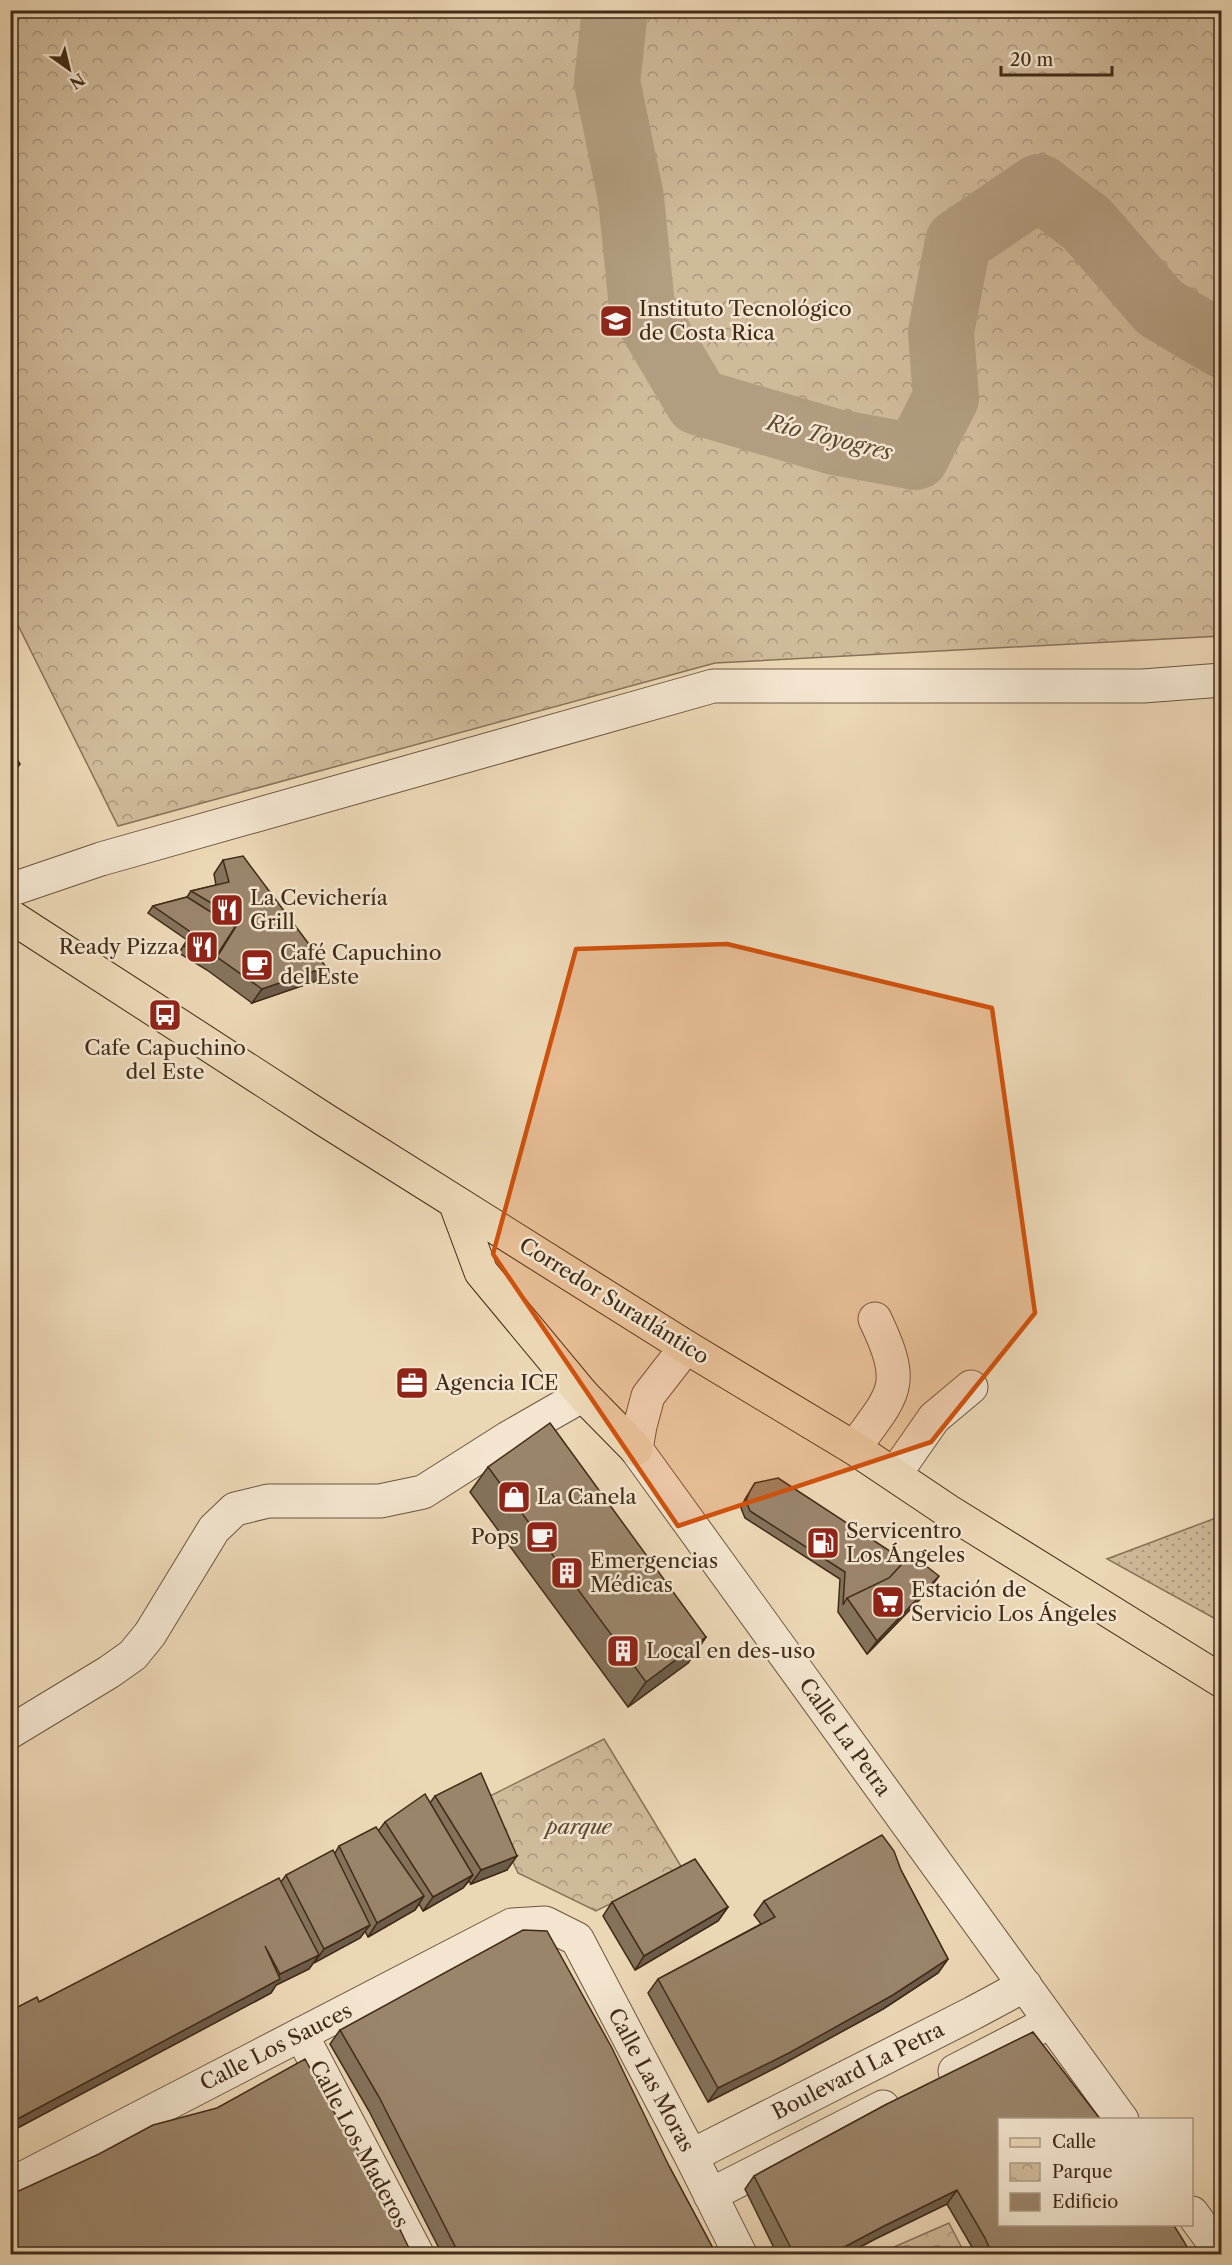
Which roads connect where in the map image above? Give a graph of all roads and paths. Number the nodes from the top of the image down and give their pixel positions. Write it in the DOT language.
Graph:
graph roads {
  1 [pos="1221,680"];
  2 [pos="10,890"];
  3 [pos="10,916"];
  4 [pos="455,1202"];
  5 [pos="875,1319"];
  6 [pos="686,1347"];
  7 [pos="971,1387"];
  8 [pos="583,1395"];
  9 [pos="854,1448"];
  10 [pos="636,1449"];
  11 [pos="895,1474"];
  12 [pos="1221,1681"];
  13 [pos="10,1732"];
  14 [pos="545,1923"];
  15 [pos="1024,1985"];
  16 [pos="1050,2022"];
  17 [pos="301,2034"];
  18 [pos="1121,2118"];
  19 [pos="691,2156"];
  20 [pos="10,2184"];
  21 [pos="710,2195"];
  22 [pos="1193,2216"];
  23 [pos="417,2254"];
  24 [pos="740,2254"];
  25 [pos="1221,2254"];
  1 -- 2 [label="street"];
  3 -- 4 [label="main road, Corredor Suratlántico"];
  4 -- 6 [label="main road, Corredor Suratlántico"];
  4 -- 8 [label="main road"];
  5 -- 9 [label="street"];
  6 -- 9 [label="main road, Corredor Suratlántico"];
  6 -- 10 [label="street"];
  7 -- 11 [label="street"];
  8 -- 10 [label="main road"];
  8 -- 13 [label="street"];
  9 -- 11 [label="main road, Corredor Suratlántico"];
  10 -- 15 [label="street, Calle La Petra"];
  11 -- 12 [label="main road, Corredor Suratlántico"];
  14 -- 17 [label="street, Calle Los Sauces"];
  14 -- 19 [label="street, Calle Las Moras"];
  15 -- 16 [label="street, Calle La Petra"];
  15 -- 19 [label="street, Boulevard La Petra"];
  16 -- 18 [label="street, Calle La Petra"];
  16 -- 21 [label="street, Boulevard La Petra"];
  17 -- 20 [label="street, Calle Los Sauces"];
  17 -- 23 [label="street, Calle Los Maderos"];
  19 -- 21 [label="street, Calle Las Moras"];
  21 -- 24 [label="street, Calle Las Moras"];
  22 -- 25 [label="street"];
}
